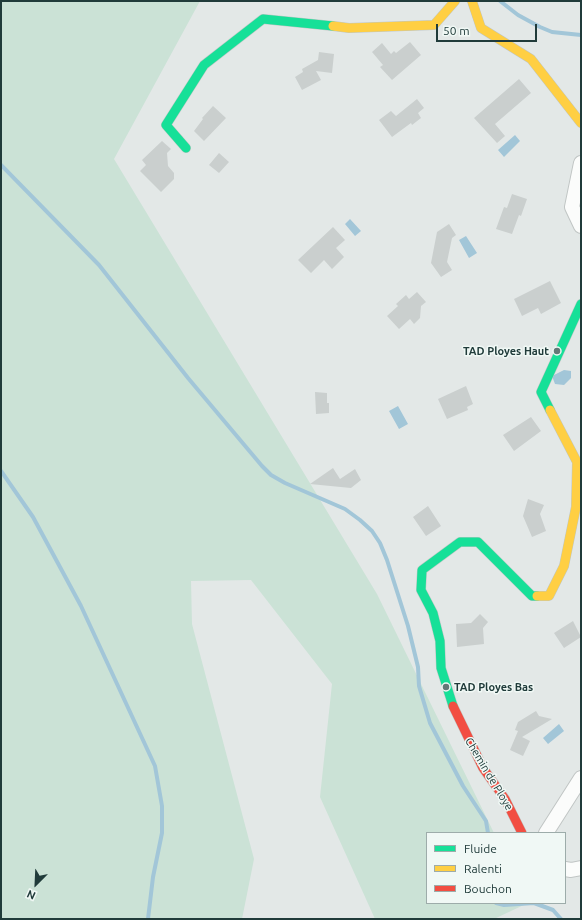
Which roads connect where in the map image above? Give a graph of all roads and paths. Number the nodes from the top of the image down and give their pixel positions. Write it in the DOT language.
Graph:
graph roads {
  1 [pos="455,1"];
  2 [pos="472,1"];
  3 [pos="581,123"];
  4 [pos="186,148"];
  5 [pos="581,163"];
  6 [pos="581,226"];
  7 [pos="581,304"];
  8 [pos="581,778"];
  9 [pos="522,832"];
  10 [pos="547,832"];
  11 [pos="581,868"];
  12 [pos="566,869"];
  1 -- 4 [label="street"];
  2 -- 3 [label="street"];
  5 -- 6 [label="street"];
  7 -- 9 [label="street, Chemin de Ploye"];
  8 -- 10 [label="street"];
  11 -- 12 [label="street"];
}
